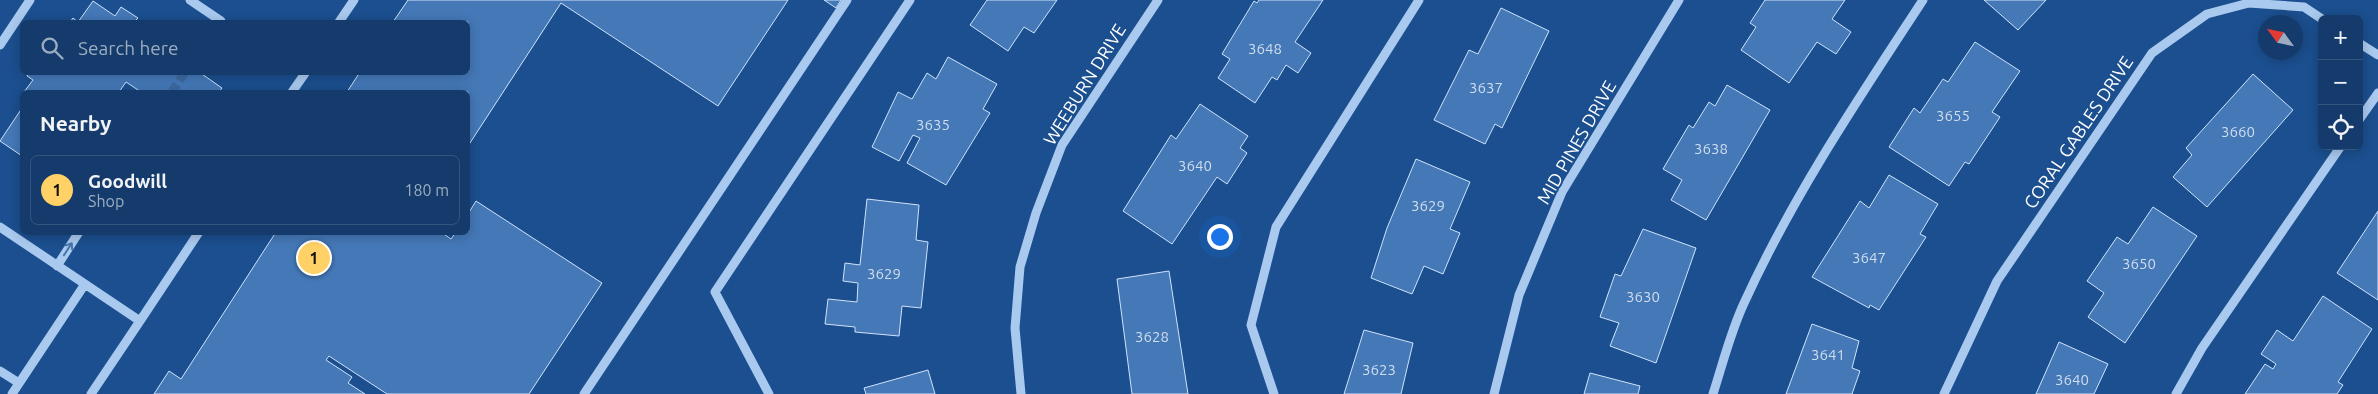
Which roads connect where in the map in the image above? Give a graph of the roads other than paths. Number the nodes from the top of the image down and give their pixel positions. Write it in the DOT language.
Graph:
graph roads {
  1 [pos="30,0"];
  2 [pos="190,0"];
  3 [pos="354,0"];
  4 [pos="847,0"];
  5 [pos="910,0"];
  6 [pos="1158,0"];
  7 [pos="1419,0"];
  8 [pos="1679,0"];
  9 [pos="1923,0"];
  10 [pos="2318,16"];
  11 [pos="221,20"];
  12 [pos="340,20"];
  13 [pos="0,45"];
  14 [pos="2363,46"];
  15 [pos="2378,55"];
  16 [pos="304,75"];
  17 [pos="293,90"];
  18 [pos="2378,92"];
  19 [pos="2363,114"];
  20 [pos="2338,150"];
  21 [pos="0,227"];
  22 [pos="78,235"];
  23 [pos="197,235"];
  24 [pos="58,266"];
  25 [pos="85,284"];
  26 [pos="140,321"];
  27 [pos="0,371"];
  28 [pos="19,383"];
  29 [pos="12,394"];
  30 [pos="91,394"];
  31 [pos="584,394"];
  32 [pos="769,394"];
  33 [pos="1021,394"];
  34 [pos="1274,394"];
  35 [pos="1494,394"];
  36 [pos="1713,394"];
  37 [pos="1944,394"];
  38 [pos="2176,394"];
  1 -- 13 [label="street"];
  2 -- 11 [label="street"];
  3 -- 12 [label="street"];
  4 -- 31 [label="street"];
  5 -- 32 [label="street"];
  6 -- 33 [label="street, WEEBURN DRIVE"];
  7 -- 34 [label="street"];
  8 -- 35 [label="street, MID PINES DRIVE"];
  9 -- 36 [label="street"];
  10 -- 37 [label="street, CORAL GABLES DRIVE"];
  14 -- 15 [label="street"];
  16 -- 17 [label="street"];
  18 -- 19 [label="street"];
  20 -- 38 [label="street"];
  21 -- 24 [label="street"];
  24 -- 22 [label="street, one-way"];
  23 -- 26 [label="street"];
  24 -- 25 [label="street"];
  25 -- 26 [label="street"];
  25 -- 28 [label="street"];
  26 -- 30 [label="street"];
  27 -- 28 [label="street"];
  28 -- 29 [label="street"];
}
